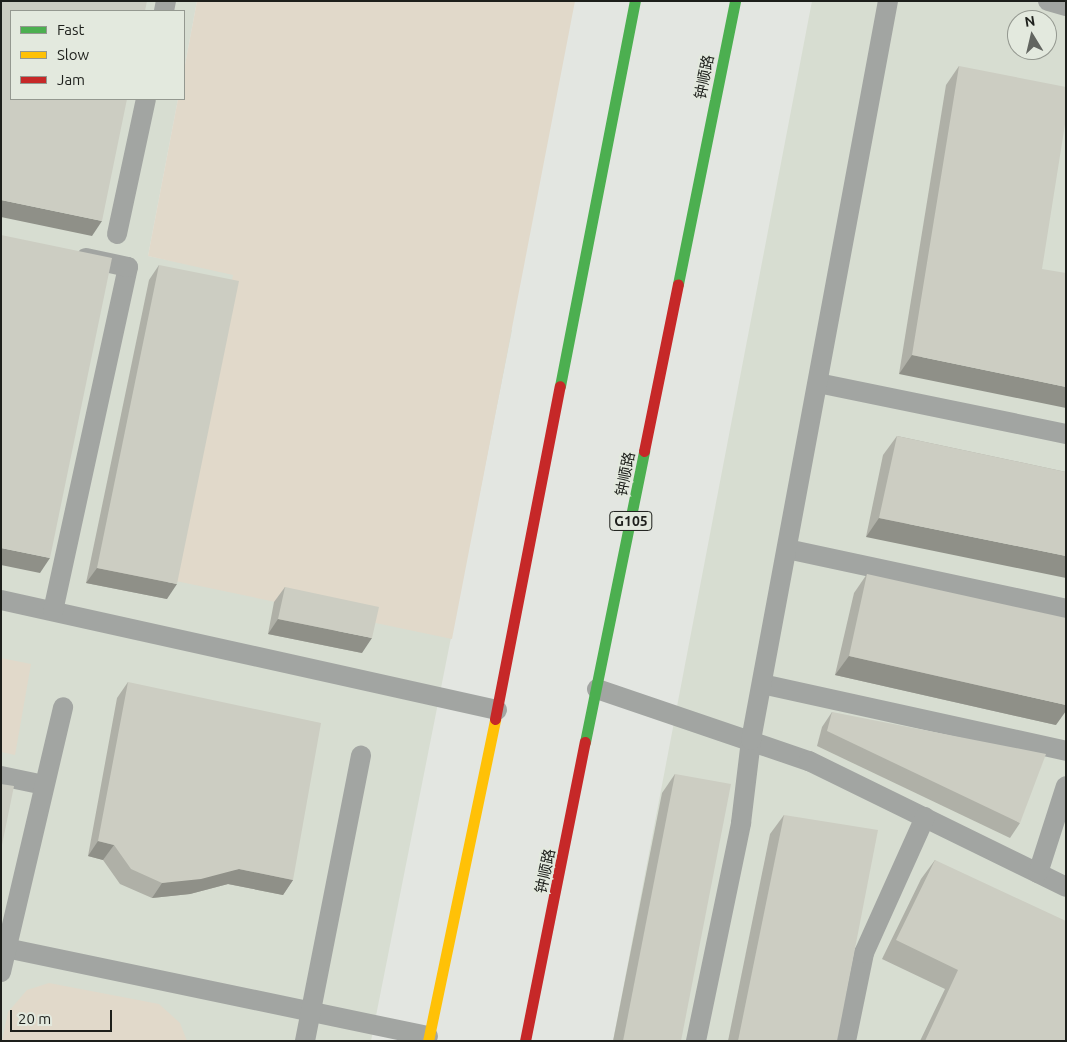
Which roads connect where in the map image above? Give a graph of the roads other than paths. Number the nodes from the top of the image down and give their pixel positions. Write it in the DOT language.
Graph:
graph roads {
  1 [pos="635,1"];
  2 [pos="734,1"];
  3 [pos="888,1"];
  4 [pos="1048,1"];
  5 [pos="1066,6"];
  6 [pos="146,100"];
  7 [pos="118,234"];
  8 [pos="70,255"];
  9 [pos="818,383"];
  10 [pos="1066,434"];
  11 [pos="787,549"];
  12 [pos="1,600"];
  13 [pos="1066,609"];
  14 [pos="52,611"];
  15 [pos="762,684"];
  16 [pos="597,689"];
  17 [pos="62,707"];
  18 [pos="497,710"];
  19 [pos="751,740"];
  20 [pos="1066,751"];
  21 [pos="361,754"];
  22 [pos="1,776"];
  23 [pos="44,785"];
  24 [pos="1066,786"];
  25 [pos="925,817"];
  26 [pos="1038,873"];
  27 [pos="1066,887"];
  28 [pos="6,948"];
  29 [pos="1,972"];
  30 [pos="310,1013"];
  31 [pos="428,1038"];
  32 [pos="305,1041"];
  33 [pos="525,1041"];
  34 [pos="696,1041"];
  35 [pos="846,1041"];
  1 -- 18 [label="highway"];
  2 -- 16 [label="highway, 钟顺路 / G105"];
  3 -- 9 [label="lane"];
  4 -- 5 [label="lane"];
  6 -- 7 [label="lane"];
  8 -- 14 [label="lane"];
  9 -- 10 [label="lane"];
  9 -- 11 [label="lane"];
  11 -- 13 [label="lane"];
  11 -- 15 [label="lane"];
  12 -- 14 [label="lane"];
  14 -- 18 [label="lane"];
  15 -- 19 [label="lane"];
  15 -- 20 [label="lane"];
  16 -- 19 [label="lane"];
  16 -- 33 [label="highway, 钟顺路 / G105"];
  17 -- 23 [label="lane"];
  18 -- 31 [label="highway"];
  19 -- 25 [label="lane"];
  19 -- 34 [label="lane"];
  21 -- 30 [label="lane"];
  22 -- 23 [label="lane"];
  23 -- 28 [label="lane"];
  24 -- 26 [label="lane"];
  25 -- 26 [label="lane"];
  25 -- 35 [label="lane"];
  26 -- 27 [label="lane"];
  28 -- 29 [label="lane"];
  28 -- 30 [label="lane"];
  30 -- 31 [label="lane"];
  30 -- 32 [label="lane"];
}
